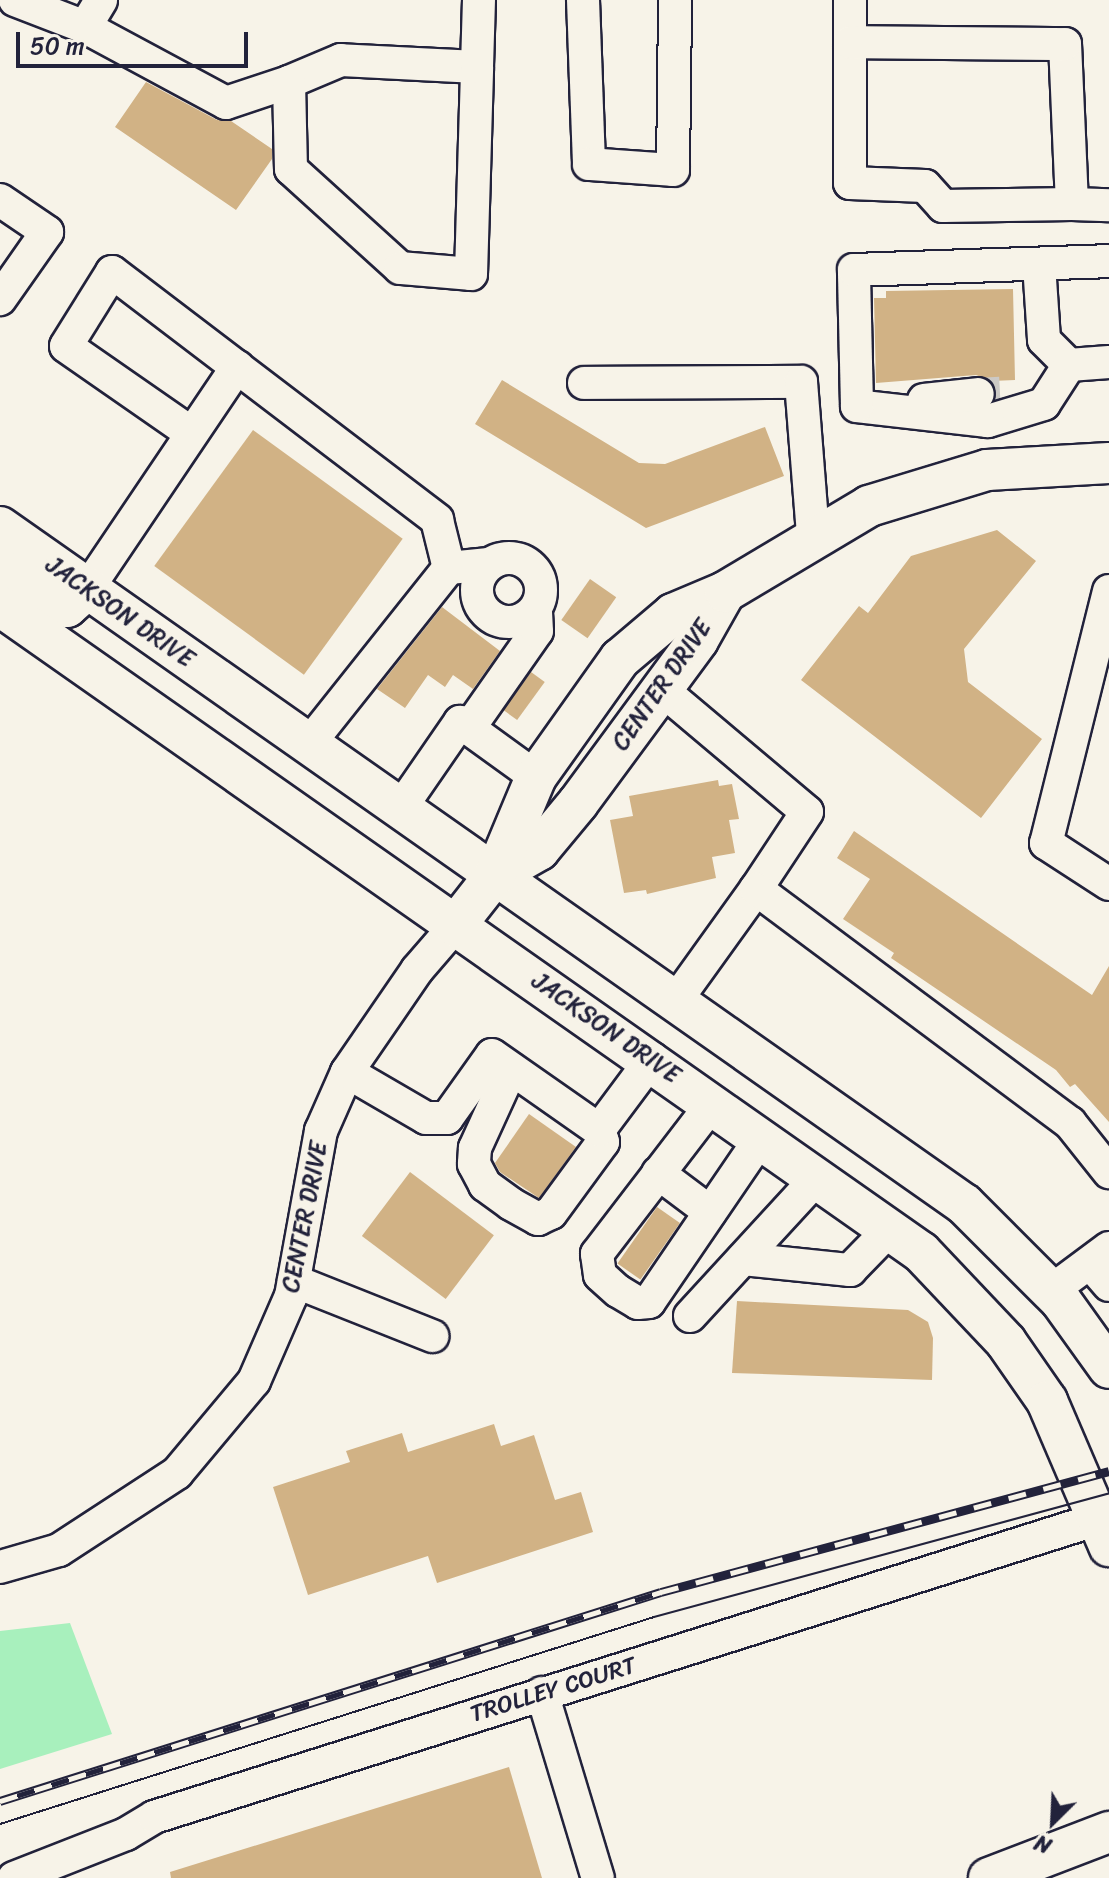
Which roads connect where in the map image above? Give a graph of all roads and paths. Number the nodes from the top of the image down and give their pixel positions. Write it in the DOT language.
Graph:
graph roads {
  1 [pos="15,0"];
  2 [pos="479,0"];
  3 [pos="583,0"];
  4 [pos="675,0"];
  5 [pos="850,0"];
  6 [pos="93,14"];
  7 [pos="850,42"];
  8 [pos="477,67"];
  9 [pos="289,82"];
  10 [pos="0,200"];
  11 [pos="1072,204"];
  12 [pos="1109,205"];
  13 [pos="1109,261"];
  14 [pos="1039,264"];
  15 [pos="0,299"];
  16 [pos="1109,362"];
  17 [pos="237,367"];
  18 [pos="1061,378"];
  19 [pos="584,383"];
  20 [pos="903,410"];
  21 [pos="191,433"];
  22 [pos="1109,463"];
  23 [pos="0,527"];
  24 [pos="813,535"];
  25 [pos="489,564"];
  26 [pos="449,568"];
  27 [pos="0,569"];
  28 [pos="88,588"];
  29 [pos="1109,591"];
  30 [pos="725,592"];
  31 [pos="0,606"];
  32 [pos="536,609"];
  33 [pos="660,688"];
  34 [pos="469,728"];
  35 [pos="308,745"];
  36 [pos="536,777"];
  37 [pos="400,809"];
  38 [pos="495,875"];
  39 [pos="1109,884"];
  40 [pos="756,889"];
  41 [pos="455,926"];
  42 [pos="677,999"];
  43 [pos="652,1059"];
  44 [pos="511,1069"];
  45 [pos="347,1072"];
  46 [pos="712,1104"];
  47 [pos="599,1130"];
  48 [pos="760,1139"];
  49 [pos="1109,1172"];
  50 [pos="658,1173"];
  51 [pos="817,1178"];
  52 [pos="710,1212"];
  53 [pos="889,1230"];
  54 [pos="743,1259"];
  55 [pos="1103,1265"];
  56 [pos="294,1281"];
  57 [pos="1051,1291"];
  58 [pos="690,1316"];
  59 [pos="432,1336"];
  60 [pos="1109,1368"];
  61 [pos="1103,1532"];
  62 [pos="0,1567"];
  63 [pos="542,1693"];
  64 [pos="1109,1832"];
  65 [pos="14,1878"];
  66 [pos="598,1878"];
  67 [pos="989,1878"];
  1 -- 6 [label="street"];
  2 -- 8 [label="street"];
  3 -- 4 [label="street"];
  5 -- 7 [label="street"];
  6 -- 9 [label="street"];
  7 -- 11 [label="street"];
  7 -- 11 [label="street"];
  8 -- 9 [label="street"];
  8 -- 9 [label="street"];
  10 -- 15 [label="street"];
  11 -- 12 [label="street"];
  13 -- 14 [label="street"];
  14 -- 18 [label="street"];
  14 -- 20 [label="street"];
  16 -- 18 [label="street"];
  17 -- 21 [label="street"];
  17 -- 21 [label="street"];
  17 -- 26 [label="street"];
  18 -- 20 [label="street"];
  18 -- 20 [label="street"];
  19 -- 24 [label="street"];
  21 -- 28 [label="street"];
  22 -- 24 [label="main road, CENTER DRIVE"];
  23 -- 28 [label="main road, JACKSON DRIVE"];
  24 -- 30 [label="main road, CENTER DRIVE"];
  25 -- 26 [label="street"];
  25 -- 32 [label="street"];
  25 -- 32 [label="street"];
  26 -- 35 [label="street"];
  27 -- 28 [label="main road"];
  28 -- 35 [label="main road, JACKSON DRIVE"];
  29 -- 39 [label="street"];
  30 -- 33 [label="main road, CENTER DRIVE"];
  30 -- 36 [label="main road, CENTER DRIVE"];
  31 -- 41 [label="main road, JACKSON DRIVE"];
  32 -- 34 [label="street"];
  33 -- 38 [label="main road, CENTER DRIVE"];
  33 -- 40 [label="street"];
  34 -- 36 [label="street"];
  34 -- 37 [label="street"];
  35 -- 37 [label="main road, JACKSON DRIVE"];
  36 -- 38 [label="main road, CENTER DRIVE"];
  37 -- 38 [label="main road, JACKSON DRIVE"];
  38 -- 41 [label="main road, CENTER DRIVE"];
  38 -- 42 [label="main road, JACKSON DRIVE"];
  40 -- 42 [label="street"];
  40 -- 49 [label="street"];
  41 -- 43 [label="main road, JACKSON DRIVE"];
  41 -- 45 [label="street, CENTER DRIVE"];
  42 -- 57 [label="main road, JACKSON DRIVE"];
  43 -- 46 [label="main road, JACKSON DRIVE"];
  43 -- 47 [label="street"];
  44 -- 45 [label="street"];
  44 -- 47 [label="street"];
  44 -- 47 [label="street"];
  45 -- 56 [label="street, CENTER DRIVE"];
  46 -- 48 [label="main road, JACKSON DRIVE"];
  46 -- 50 [label="street"];
  48 -- 51 [label="main road, JACKSON DRIVE"];
  48 -- 52 [label="street"];
  50 -- 52 [label="street"];
  50 -- 52 [label="street"];
  51 -- 53 [label="main road, JACKSON DRIVE"];
  51 -- 54 [label="street"];
  53 -- 54 [label="street"];
  53 -- 61 [label="main road, JACKSON DRIVE"];
  54 -- 58 [label="street"];
  55 -- 57 [label="street"];
  56 -- 59 [label="street"];
  56 -- 62 [label="street, CENTER DRIVE"];
  57 -- 60 [label="main road, JACKSON DRIVE"];
  61 -- 63 [label="street, TROLLEY COURT"];
  63 -- 65 [label="street, TROLLEY COURT"];
  63 -- 66 [label="street"];
  64 -- 67 [label="main road"];
}
